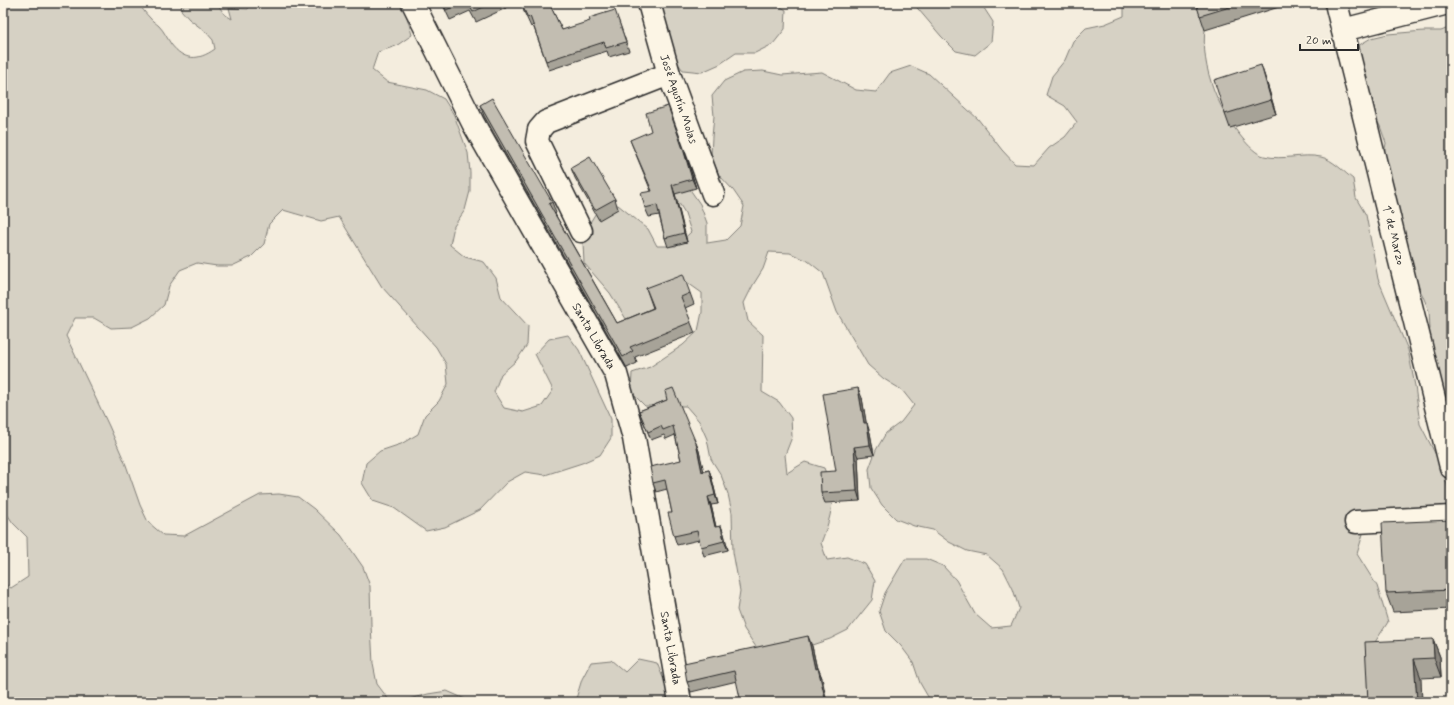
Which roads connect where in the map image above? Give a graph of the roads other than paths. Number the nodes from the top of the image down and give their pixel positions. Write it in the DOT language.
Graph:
graph roads {
  1 [pos="413,3"];
  2 [pos="649,3"];
  3 [pos="1336,3"];
  4 [pos="1448,3"];
  5 [pos="1343,30"];
  6 [pos="669,74"];
  7 [pos="713,194"];
  8 [pos="581,231"];
  9 [pos="1451,467"];
  10 [pos="1451,516"];
  11 [pos="1356,522"];
  12 [pos="680,702"];
  1 -- 12 [label="street, Santa Librada"];
  2 -- 6 [label="street, José Agustín Molas"];
  3 -- 5 [label="street, 1° de Marzo"];
  4 -- 5 [label="street"];
  5 -- 9 [label="street, 1° de Marzo"];
  6 -- 7 [label="street, José Agustín Molas"];
  6 -- 8 [label="street"];
  10 -- 11 [label="street"];
}
